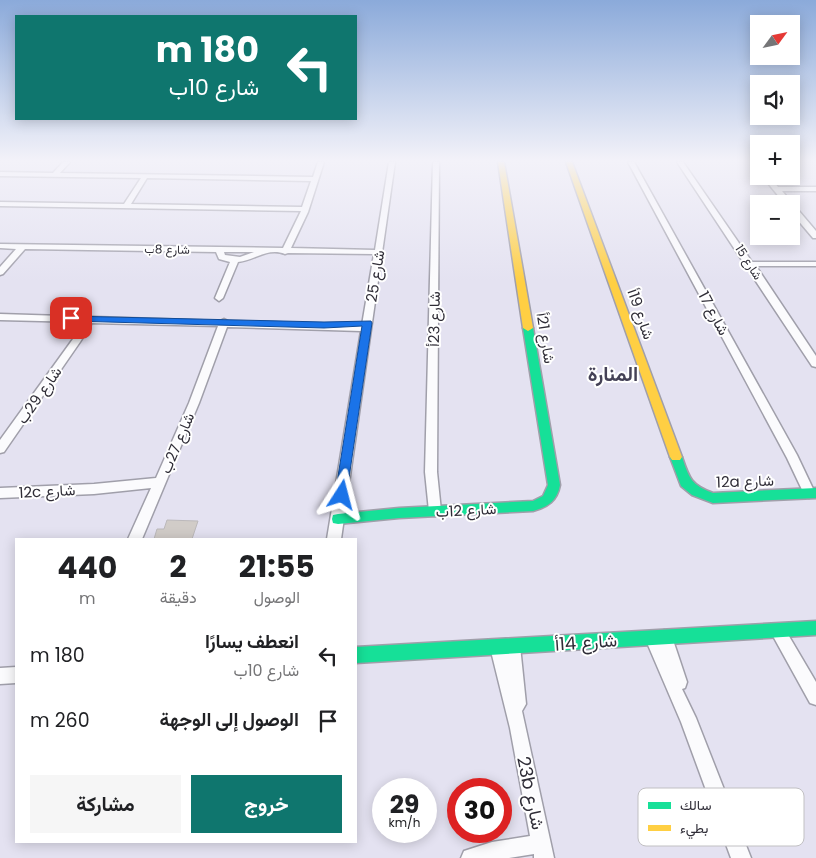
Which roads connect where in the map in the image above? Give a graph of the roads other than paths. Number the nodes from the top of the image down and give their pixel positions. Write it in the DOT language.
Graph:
graph roads {
  1 [pos="126,202"];
  2 [pos="307,202"];
  3 [pos="386,202"];
  4 [pos="436,202"];
  5 [pos="508,202"];
  6 [pos="584,202"];
  7 [pos="655,202"];
  8 [pos="708,202"];
  9 [pos="0,204"];
  10 [pos="122,207"];
  11 [pos="304,210"];
  12 [pos="800,217"];
  13 [pos="804,221"];
  14 [pos="816,221"];
  15 [pos="816,236"];
  16 [pos="0,246"];
  17 [pos="26,246"];
  18 [pos="219,250"];
  19 [pos="261,251"];
  20 [pos="288,252"];
  21 [pos="378,254"];
  22 [pos="235,260"];
  23 [pos="749,262"];
  24 [pos="816,264"];
  25 [pos="0,272"];
  26 [pos="218,298"];
  27 [pos="0,317"];
  28 [pos="92,319"];
  29 [pos="227,322"];
  30 [pos="367,326"];
  31 [pos="816,364"];
  32 [pos="0,450"];
  33 [pos="682,477"];
  34 [pos="158,486"];
  35 [pos="814,492"];
  36 [pos="0,493"];
  37 [pos="533,506"];
  38 [pos="431,511"];
  39 [pos="338,515"];
  40 [pos="135,538"];
  41 [pos="334,538"];
  42 [pos="816,628"];
  43 [pos="783,630"];
  44 [pos="658,637"];
  45 [pos="505,646"];
  46 [pos="357,655"];
  47 [pos="15,675"];
  48 [pos="0,676"];
  49 [pos="816,695"];
  50 [pos="714,788"];
  51 [pos="736,846"];
  52 [pos="543,851"];
  53 [pos="471,858"];
  54 [pos="741,858"];
  1 -- 10 [label="street"];
  2 -- 11 [label="street"];
  3 -- 21 [label="street, شارع 25"];
  4 -- 38 [label="street, شارع 23أ"];
  5 -- 37 [label="street, شارع 21أ"];
  6 -- 33 [label="street, شارع 19أ"];
  7 -- 35 [label="street, شارع 17"];
  8 -- 23 [label="street, شارع 15"];
  9 -- 10 [label="street"];
  10 -- 11 [label="street"];
  11 -- 20 [label="street"];
  12 -- 13 [label="street"];
  13 -- 14 [label="street"];
  13 -- 15 [label="street"];
  16 -- 17 [label="street, شارع 8ب"];
  17 -- 18 [label="street, شارع 8ب"];
  17 -- 25 [label="street"];
  18 -- 19 [label="street, شارع 8ب"];
  18 -- 22 [label="street"];
  19 -- 20 [label="street, شارع 8ب"];
  19 -- 22 [label="street"];
  20 -- 21 [label="street, شارع 8ب"];
  21 -- 30 [label="street, شارع 25"];
  22 -- 26 [label="street"];
  23 -- 24 [label="street"];
  23 -- 31 [label="street, شارع 15"];
  27 -- 28 [label="street"];
  28 -- 29 [label="street"];
  28 -- 32 [label="street, شارع 29ب"];
  29 -- 30 [label="street"];
  29 -- 34 [label="street, شارع 27ب"];
  30 -- 39 [label="street, شارع 25"];
  33 -- 35 [label="street, 12a شارع"];
  34 -- 36 [label="street, 12c شارع"];
  34 -- 40 [label="street, شارع 27ب"];
  37 -- 38 [label="street, شارع 12ب"];
  38 -- 39 [label="street, شارع 12ب"];
  39 -- 41 [label="street, شارع 25"];
  42 -- 43 [label="street, شارع 14أ"];
  43 -- 44 [label="street, شارع 14أ"];
  43 -- 49 [label="street"];
  44 -- 45 [label="street, شارع 14أ"];
  44 -- 50 [label="street"];
  45 -- 46 [label="street, شارع 14أ"];
  45 -- 52 [label="street, 23b شارع"];
  47 -- 48 [label="street"];
  51 -- 54 [label="street"];
  52 -- 53 [label="street"];
}
